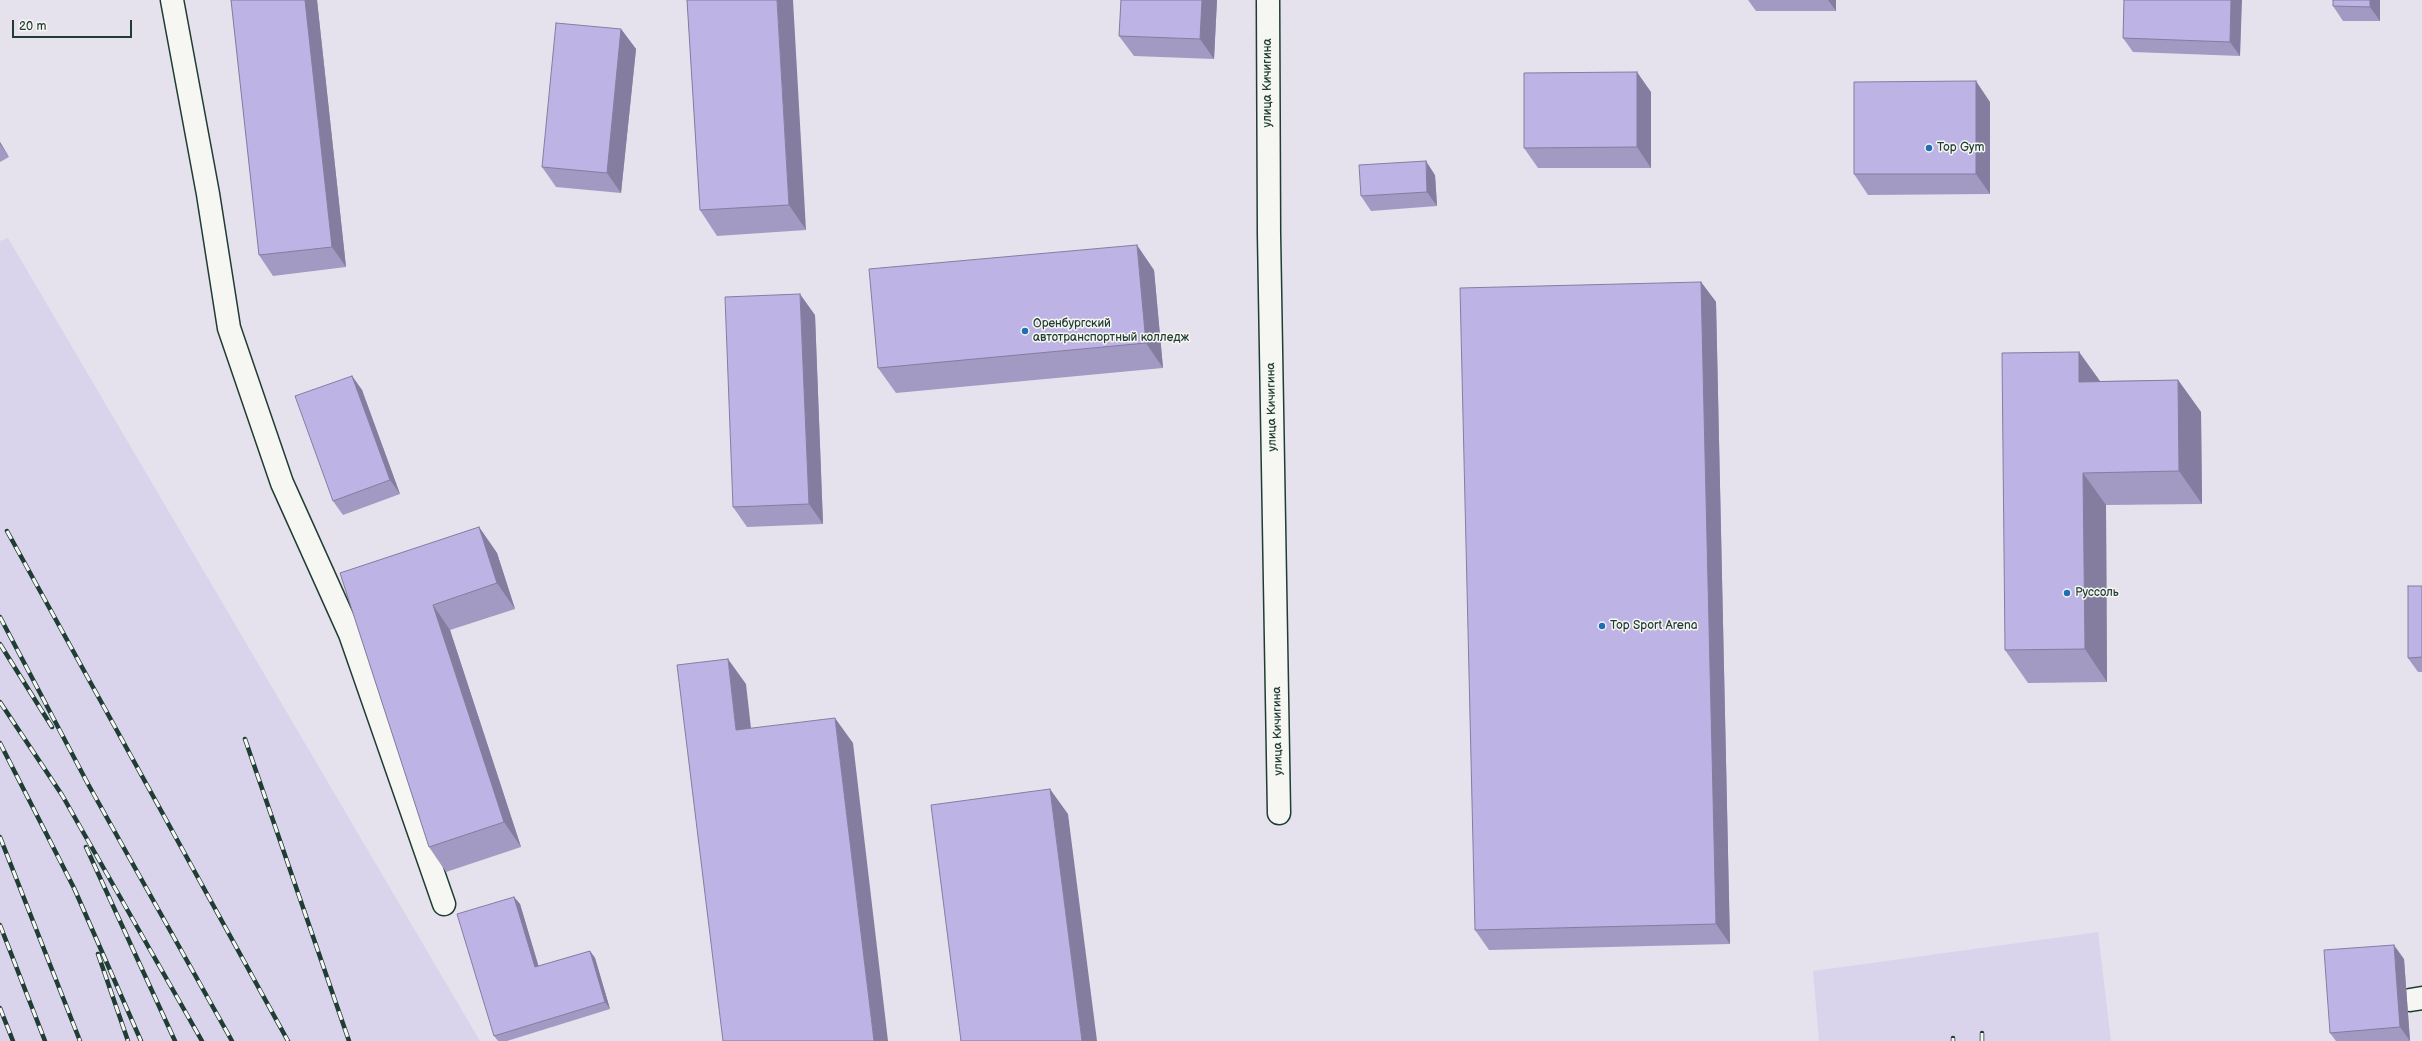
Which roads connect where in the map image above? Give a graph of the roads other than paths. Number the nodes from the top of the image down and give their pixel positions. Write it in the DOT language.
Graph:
graph roads {
  1 [pos="172,0"];
  2 [pos="1268,0"];
  3 [pos="1279,814"];
  4 [pos="444,904"];
  1 -- 4 [label="street"];
  2 -- 3 [label="street, улица Кичигина"];
}
